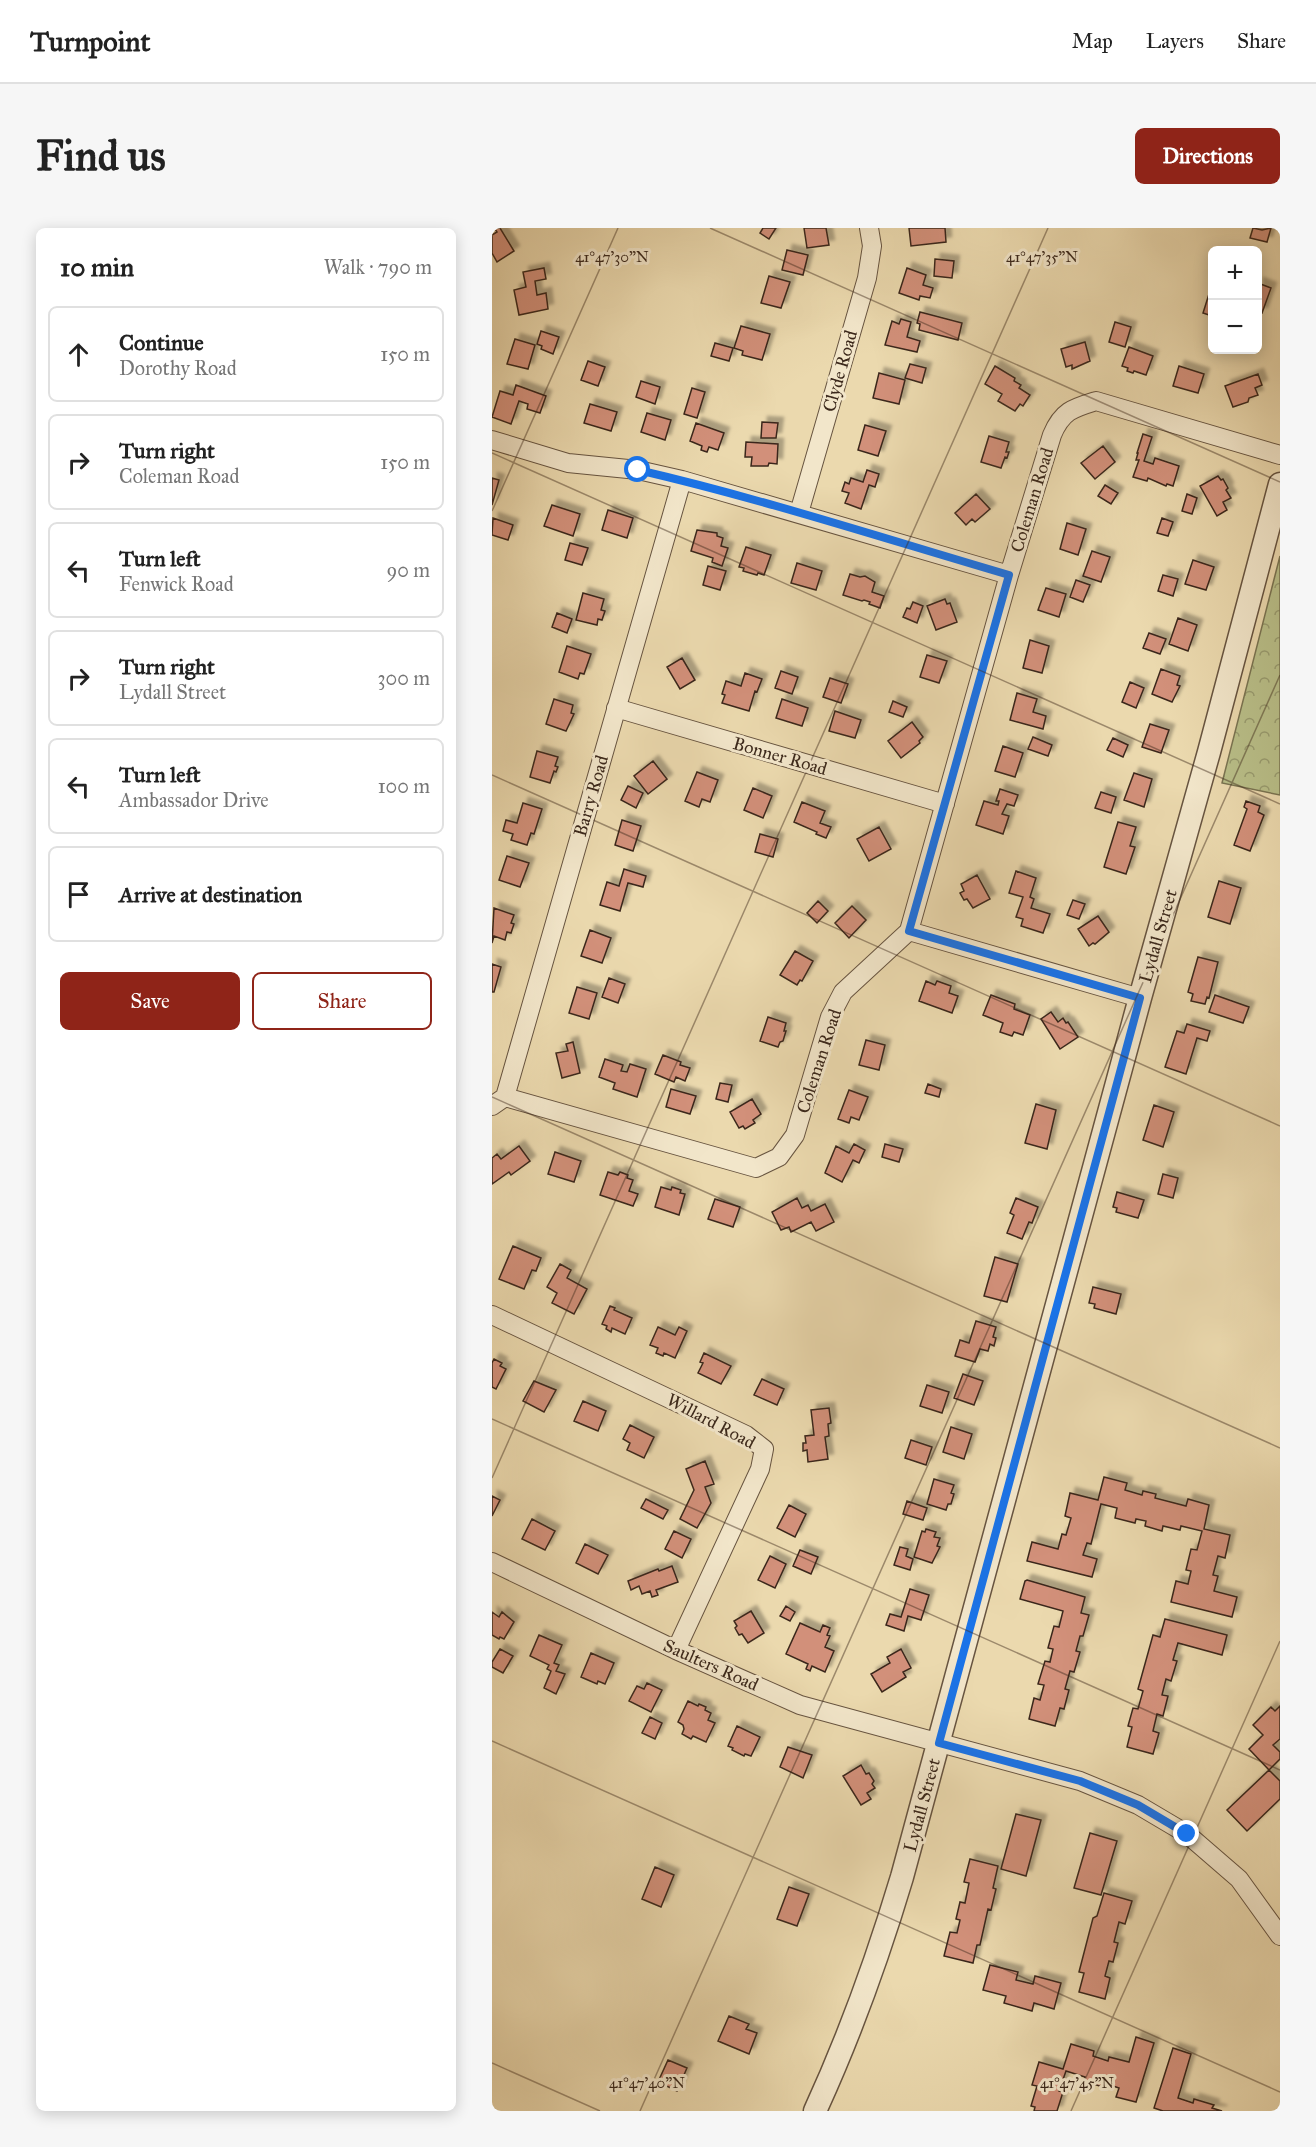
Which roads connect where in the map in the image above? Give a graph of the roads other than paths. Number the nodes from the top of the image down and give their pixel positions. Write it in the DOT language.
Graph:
graph roads {
  1 [pos="869,228"];
  2 [pos="492,440"];
  3 [pos="1280,455"];
  4 [pos="682,480"];
  5 [pos="1280,484"];
  6 [pos="799,513"];
  7 [pos="1009,575"];
  8 [pos="616,708"];
  9 [pos="945,804"];
  10 [pos="909,931"];
  11 [pos="1140,998"];
  12 [pos="499,1102"];
  13 [pos="492,1315"];
  14 [pos="492,1562"];
  15 [pos="676,1650"];
  16 [pos="939,1743"];
  17 [pos="1280,1936"];
  18 [pos="815,2111"];
  1 -- 6 [label="street, Clyde Road"];
  2 -- 4 [label="street"];
  3 -- 7 [label="street, Coleman Road"];
  4 -- 6 [label="street"];
  4 -- 8 [label="street, Barry Road"];
  5 -- 11 [label="street, Lydall Street"];
  6 -- 7 [label="street"];
  7 -- 9 [label="street, Coleman Road"];
  8 -- 9 [label="street, Bonner Road"];
  8 -- 12 [label="street, Barry Road"];
  9 -- 10 [label="street, Coleman Road"];
  10 -- 11 [label="street"];
  10 -- 12 [label="street, Coleman Road"];
  11 -- 16 [label="street, Lydall Street"];
  13 -- 15 [label="street, Willard Road"];
  14 -- 15 [label="street, Saulters Road"];
  15 -- 16 [label="street, Saulters Road"];
  16 -- 17 [label="street, Saulters Road"];
  16 -- 18 [label="street, Lydall Street"];
}
